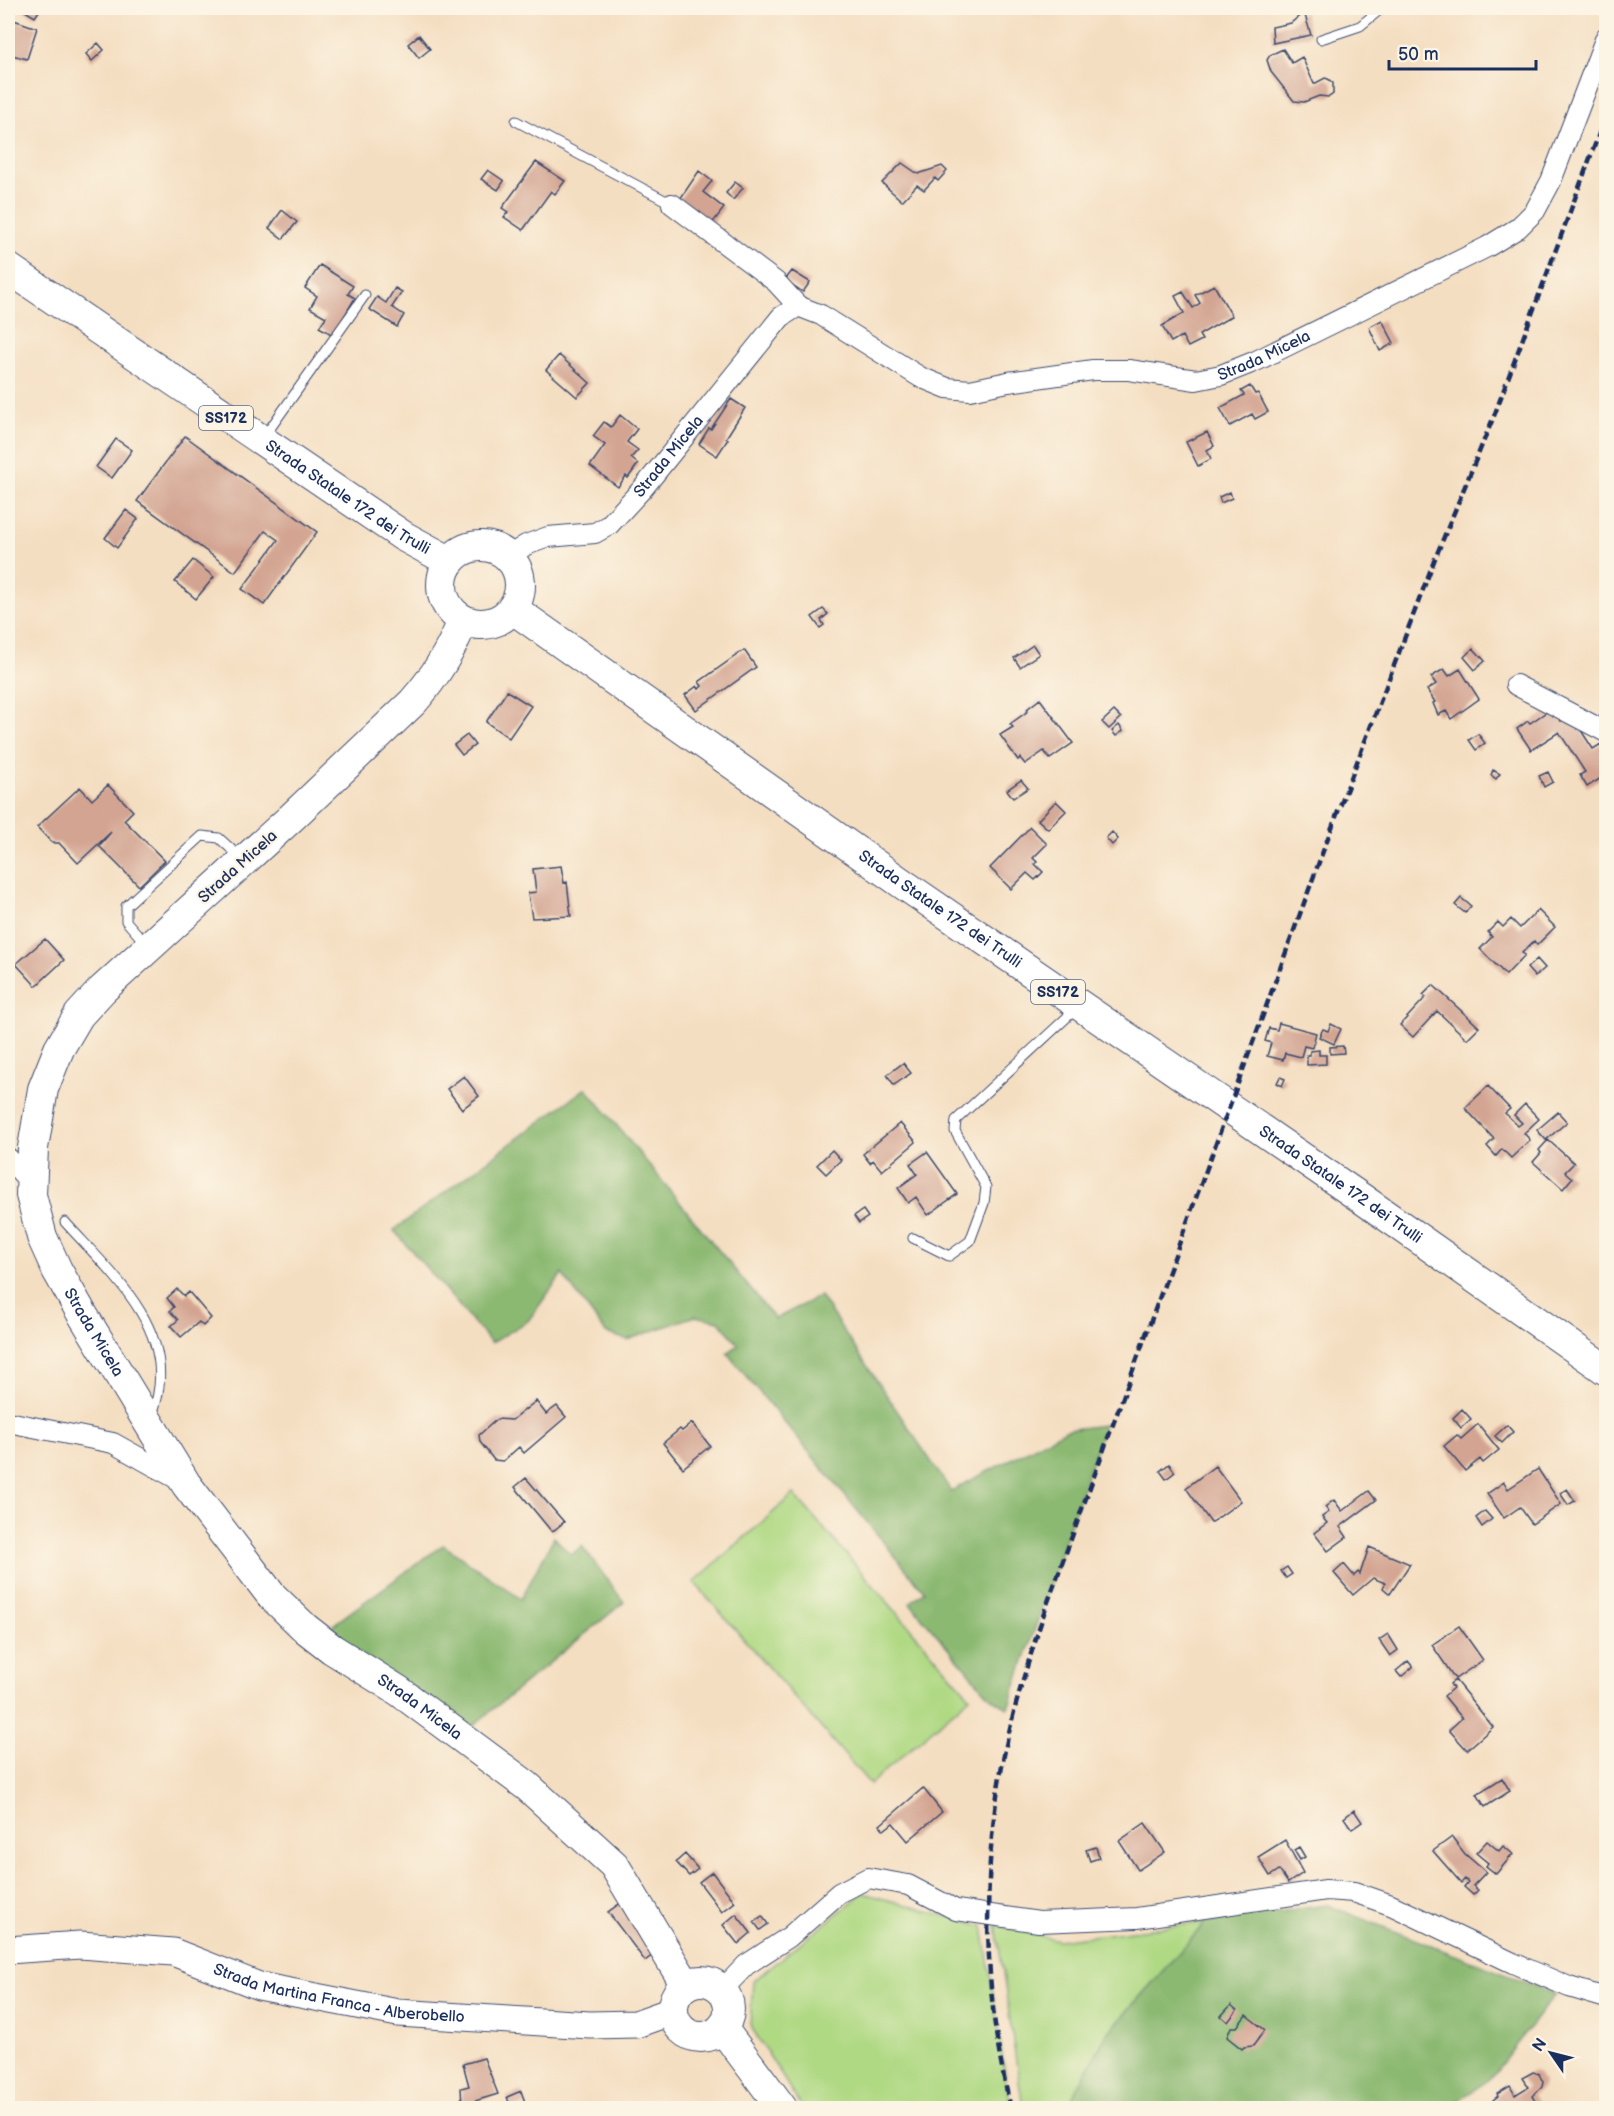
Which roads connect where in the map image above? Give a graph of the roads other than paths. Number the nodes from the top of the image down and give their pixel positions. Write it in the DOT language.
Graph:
graph roads {
  1 [pos="1382,8"];
  2 [pos="1606,37"];
  3 [pos="1321,39"];
  4 [pos="516,121"];
  5 [pos="672,204"];
  6 [pos="8,268"];
  7 [pos="365,295"];
  8 [pos="798,306"];
  9 [pos="260,441"];
  10 [pos="509,556"];
  11 [pos="449,561"];
  12 [pos="513,609"];
  13 [pos="463,620"];
  14 [pos="1516,685"];
  15 [pos="1606,732"];
  16 [pos="243,861"];
  17 [pos="149,948"];
  18 [pos="1079,1006"];
  19 [pos="8,1158"];
  20 [pos="31,1183"];
  21 [pos="65,1222"];
  22 [pos="914,1238"];
  23 [pos="1606,1370"];
  24 [pos="8,1422"];
  25 [pos="149,1424"];
  26 [pos="186,1484"];
  27 [pos="8,1950"];
  28 [pos="686,1985"];
  29 [pos="722,1990"];
  30 [pos="1606,1998"];
  31 [pos="672,2011"];
  32 [pos="722,2028"];
  33 [pos="782,2109"];
  1 -- 3 [label="lane"];
  2 -- 8 [label="street, Strada Micela"];
  4 -- 5 [label="lane"];
  5 -- 8 [label="street, Strada Micela"];
  6 -- 9 [label="main road, Strada Statale 172 dei Trulli / SS172"];
  7 -- 9 [label="lane"];
  8 -- 10 [label="street, Strada Micela"];
  9 -- 11 [label="main road, Strada Statale 172 dei Trulli / SS172"];
  10 -- 11 [label="main road, Strada Statale 172 dei Trulli"];
  10 -- 12 [label="main road"];
  11 -- 13 [label="main road, Strada Statale 172 dei Trulli"];
  12 -- 13 [label="main road"];
  12 -- 18 [label="main road, Strada Statale 172 dei Trulli / SS172"];
  13 -- 16 [label="main road, Strada Micela"];
  14 -- 15 [label="street"];
  16 -- 17 [label="main road, Strada Micela"];
  16 -- 17 [label="lane"];
  17 -- 20 [label="main road, Strada Micela"];
  18 -- 22 [label="lane"];
  18 -- 23 [label="main road, Strada Statale 172 dei Trulli / SS172"];
  19 -- 20 [label="street"];
  20 -- 25 [label="main road, Strada Micela"];
  21 -- 25 [label="lane"];
  24 -- 26 [label="street"];
  25 -- 26 [label="main road, Strada Micela"];
  26 -- 28 [label="main road, Strada Micela"];
  27 -- 31 [label="street, Strada Martina Franca - Alberobello"];
  28 -- 29 [label="main road"];
  28 -- 31 [label="main road"];
  29 -- 30 [label="street"];
  29 -- 32 [label="main road"];
  31 -- 32 [label="main road"];
  32 -- 33 [label="main road"];
}
